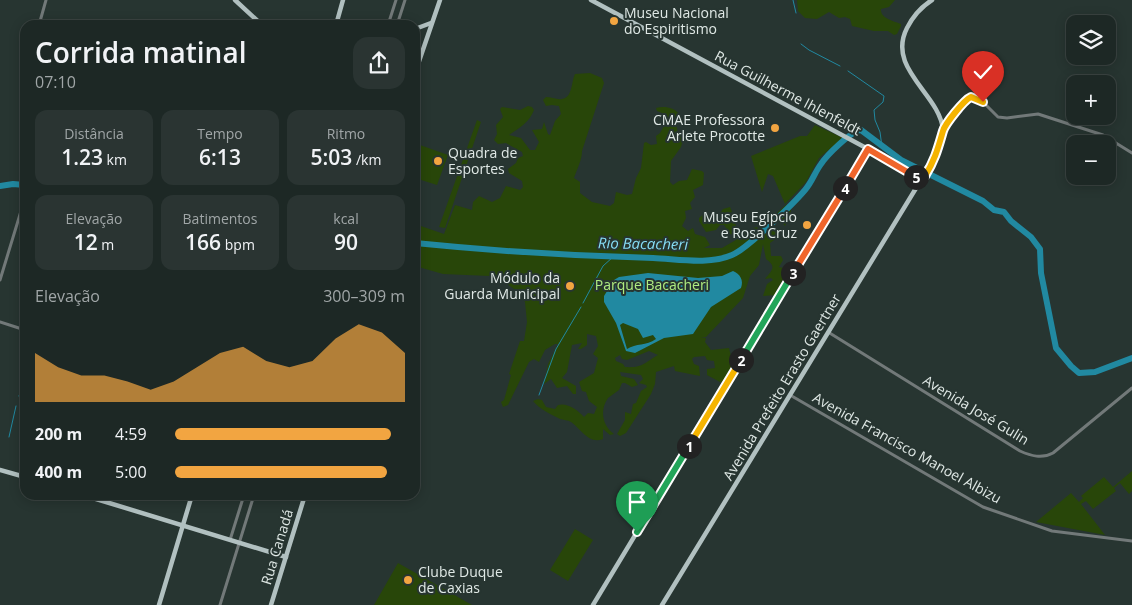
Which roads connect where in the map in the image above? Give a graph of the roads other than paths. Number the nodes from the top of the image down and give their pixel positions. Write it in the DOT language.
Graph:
graph roads {
  1 [pos="46,0"];
  2 [pos="235,0"];
  3 [pos="344,0"];
  4 [pos="396,0"];
  5 [pos="405,0"];
  6 [pos="440,0"];
  7 [pos="591,0"];
  8 [pos="932,0"];
  9 [pos="41,20"];
  10 [pos="257,20"];
  11 [pos="338,20"];
  12 [pos="390,20"];
  13 [pos="399,20"];
  14 [pos="431,23"];
  15 [pos="420,27"];
  16 [pos="420,57"];
  17 [pos="943,130"];
  18 [pos="868,149"];
  19 [pos="1132,152"];
  20 [pos="923,177"];
  21 [pos="20,214"];
  22 [pos="0,280"];
  23 [pos="0,322"];
  24 [pos="20,328"];
  25 [pos="828,332"];
  26 [pos="1132,388"];
  27 [pos="790,395"];
  28 [pos="0,470"];
  29 [pos="20,476"];
  30 [pos="99,500"];
  31 [pos="191,500"];
  32 [pos="242,500"];
  33 [pos="252,500"];
  34 [pos="303,500"];
  35 [pos="183,526"];
  36 [pos="230,540"];
  37 [pos="1132,541"];
  38 [pos="239,543"];
  39 [pos="286,557"];
  40 [pos="159,605"];
  41 [pos="220,605"];
  42 [pos="271,605"];
  43 [pos="593,605"];
  44 [pos="662,605"];
  1 -- 9 [label="street"];
  2 -- 10 [label="main road"];
  3 -- 11 [label="main road"];
  4 -- 12 [label="street"];
  5 -- 13 [label="street"];
  6 -- 14 [label="main road"];
  7 -- 18 [label="main road, Rua Guilherme Ihlenfeldt"];
  8 -- 17 [label="main road"];
  14 -- 15 [label="main road"];
  14 -- 16 [label="main road"];
  17 -- 19 [label="street"];
  17 -- 20 [label="main road, Avenida Prefeito Erasto Gaertner"];
  18 -- 20 [label="main road, Rua Guilherme Ihlenfeldt"];
  18 -- 43 [label="main road"];
  20 -- 25 [label="main road, Avenida Prefeito Erasto Gaertner"];
  21 -- 22 [label="street"];
  23 -- 24 [label="street"];
  25 -- 26 [label="street, Avenida José Gulin"];
  25 -- 27 [label="main road, Avenida Prefeito Erasto Gaertner"];
  27 -- 37 [label="street, Avenida Francisco Manoel Albizu"];
  27 -- 44 [label="main road, Avenida Prefeito Erasto Gaertner"];
  28 -- 29 [label="main road"];
  30 -- 35 [label="main road"];
  31 -- 35 [label="main road"];
  32 -- 36 [label="street"];
  33 -- 38 [label="street"];
  34 -- 39 [label="main road, Rua Canadá"];
  35 -- 36 [label="main road"];
  35 -- 40 [label="main road"];
  36 -- 38 [label="main road"];
  38 -- 39 [label="main road"];
  38 -- 41 [label="street"];
  39 -- 42 [label="main road, Rua Canadá"];
}
